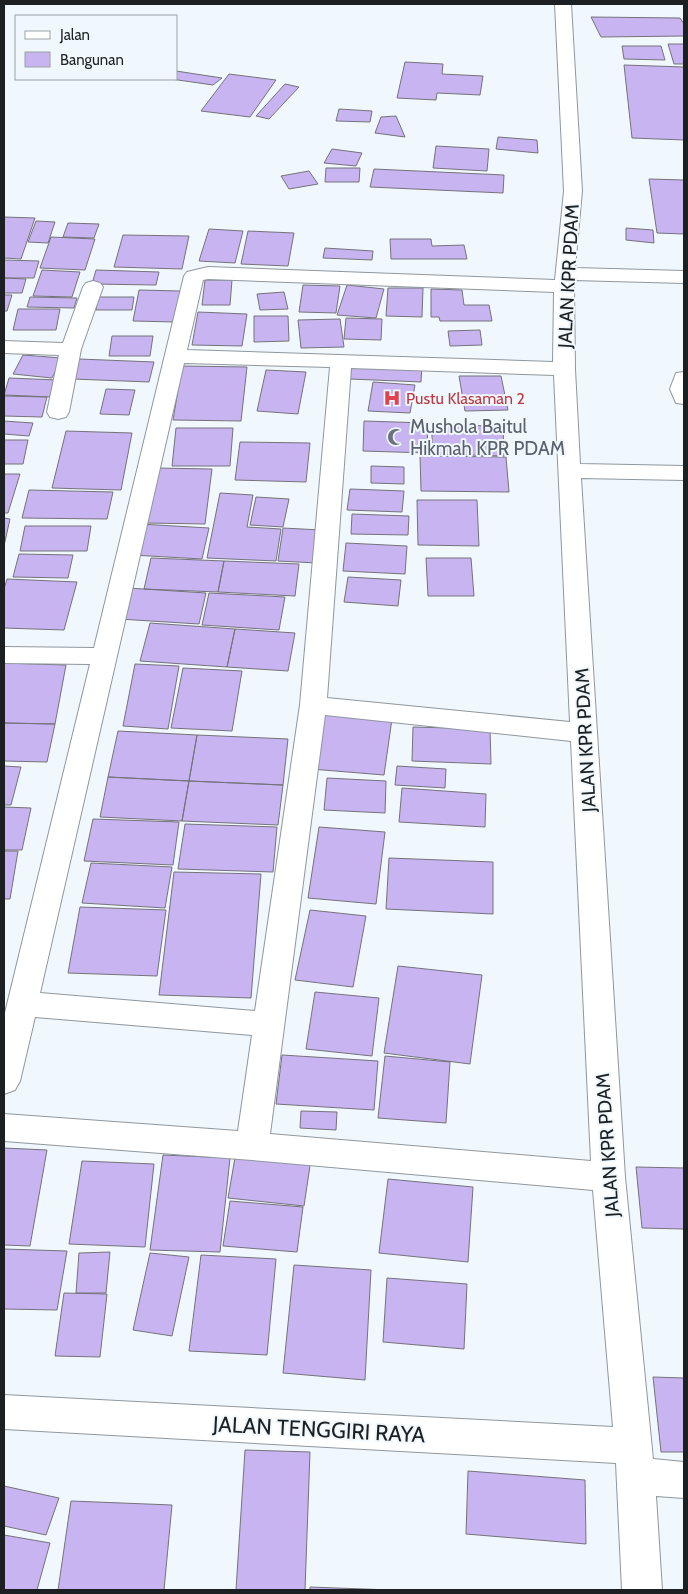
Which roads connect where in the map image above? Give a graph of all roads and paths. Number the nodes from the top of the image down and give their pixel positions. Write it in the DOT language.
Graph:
graph roads {
  1 [pos="563,4"];
  2 [pos="684,277"];
  3 [pos="565,280"];
  4 [pos="93,287"];
  5 [pos="4,347"];
  6 [pos="71,349"];
  7 [pos="176,356"];
  8 [pos="341,361"];
  9 [pos="564,370"];
  10 [pos="684,378"];
  11 [pos="684,398"];
  12 [pos="58,412"];
  13 [pos="570,471"];
  14 [pos="684,473"];
  15 [pos="4,655"];
  16 [pos="106,656"];
  17 [pos="312,705"];
  18 [pos="585,733"];
  19 [pos="23,1004"];
  20 [pos="269,1024"];
  21 [pos="4,1081"];
  22 [pos="4,1128"];
  23 [pos="252,1146"];
  24 [pos="608,1177"];
  25 [pos="4,1412"];
  26 [pos="635,1461"];
  27 [pos="684,1480"];
  28 [pos="642,1590"];
  1 -- 3 [label="street, JALAN KPR PDAM"];
  2 -- 3 [label="street"];
  3 -- 7 [label="street"];
  3 -- 9 [label="street, JALAN KPR PDAM"];
  4 -- 6 [label="street"];
  5 -- 6 [label="street"];
  6 -- 12 [label="street"];
  7 -- 8 [label="street"];
  7 -- 16 [label="street"];
  8 -- 9 [label="street"];
  8 -- 17 [label="street"];
  9 -- 13 [label="street, JALAN KPR PDAM"];
  10 -- 11 [label="street"];
  13 -- 14 [label="street"];
  13 -- 18 [label="street, JALAN KPR PDAM"];
  15 -- 16 [label="street"];
  16 -- 19 [label="street"];
  17 -- 18 [label="street"];
  17 -- 20 [label="street"];
  18 -- 24 [label="street, JALAN KPR PDAM"];
  19 -- 20 [label="street"];
  19 -- 21 [label="street"];
  20 -- 23 [label="street"];
  22 -- 23 [label="street"];
  23 -- 24 [label="street"];
  24 -- 26 [label="street, JALAN KPR PDAM"];
  25 -- 26 [label="street, JALAN TENGGIRI RAYA"];
  26 -- 27 [label="street, JALAN TENGGIRI RAYA"];
  26 -- 28 [label="street, JALAN KPR PDAM"];
}
